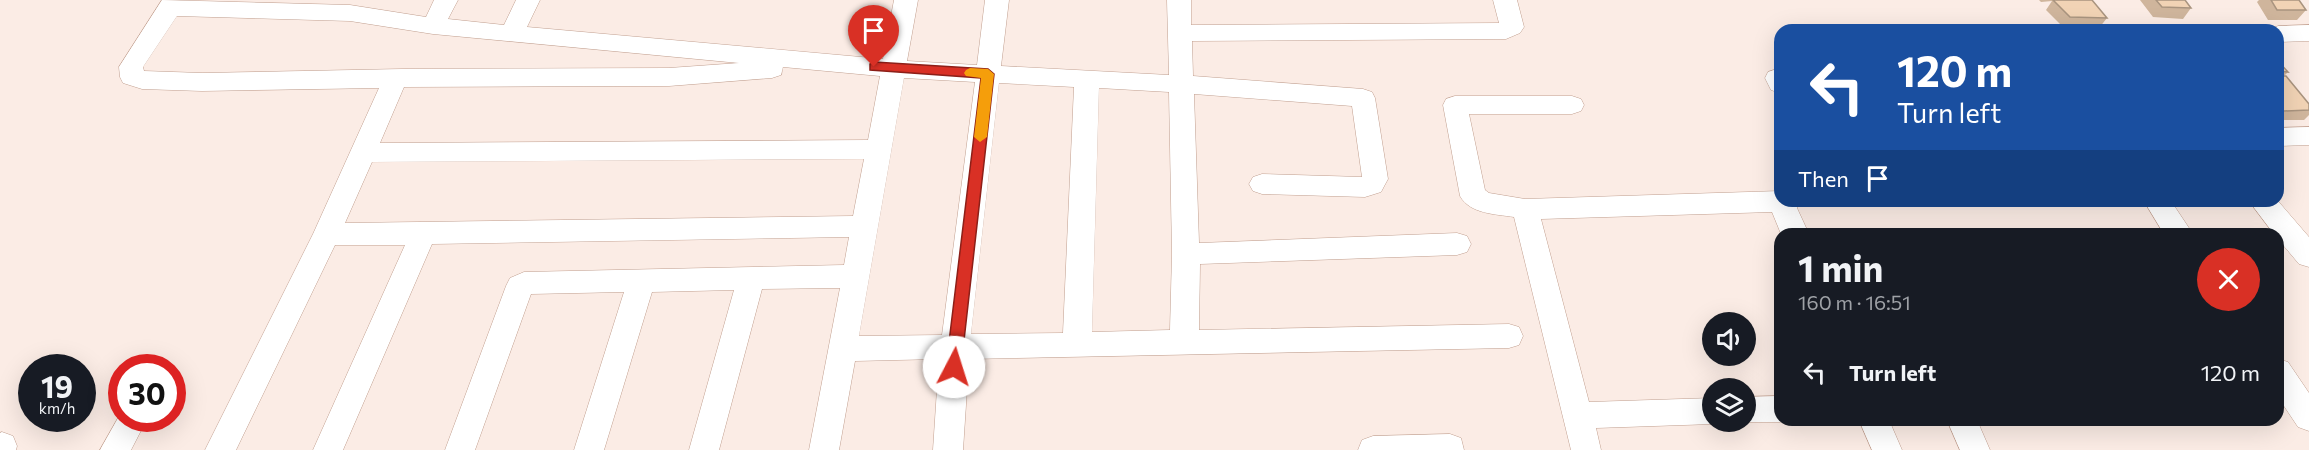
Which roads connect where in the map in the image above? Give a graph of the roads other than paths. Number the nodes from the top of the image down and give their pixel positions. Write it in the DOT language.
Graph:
graph roads {
  1 [pos="446,0"];
  2 [pos="528,0"];
  3 [pos="906,0"];
  4 [pos="997,0"];
  5 [pos="1179,0"];
  6 [pos="1505,0"];
  7 [pos="173,2"];
  8 [pos="264,5"];
  9 [pos="353,7"];
  10 [pos="434,26"];
  11 [pos="1180,33"];
  12 [pos="2309,33"];
  13 [pos="512,34"];
  14 [pos="2284,34"];
  15 [pos="814,61"];
  16 [pos="895,69"];
  17 [pos="988,74"];
  18 [pos="398,79"];
  19 [pos="1087,79"];
  20 [pos="1182,84"];
  21 [pos="1572,105"];
  22 [pos="2309,136"];
  23 [pos="2284,137"];
  24 [pos="879,149"];
  25 [pos="363,153"];
  26 [pos="1262,184"];
  27 [pos="1774,201"];
  28 [pos="1784,207"];
  29 [pos="2161,207"];
  30 [pos="2172,207"];
  31 [pos="2269,207"];
  32 [pos="1525,209"];
  33 [pos="865,226"];
  34 [pos="1792,228"];
  35 [pos="2175,228"];
  36 [pos="2185,228"];
  37 [pos="2299,232"];
  38 [pos="327,234"];
  39 [pos="423,234"];
  40 [pos="1457,244"];
  41 [pos="1186,254"];
  42 [pos="2309,256"];
  43 [pos="855,276"];
  44 [pos="751,278"];
  45 [pos="642,280"];
  46 [pos="1509,336"];
  47 [pos="1184,343"];
  48 [pos="1077,345"];
  49 [pos="955,346"];
  50 [pos="842,349"];
  51 [pos="2284,380"];
  52 [pos="1774,409"];
  53 [pos="1756,410"];
  54 [pos="1702,411"];
  55 [pos="1577,416"];
  56 [pos="2309,418"];
  57 [pos="1877,426"];
  58 [pos="1965,426"];
  59 [pos="125,432"];
  60 [pos="1450,448"];
  61 [pos="115,450"];
  62 [pos="220,450"];
  63 [pos="328,450"];
  64 [pos="460,450"];
  65 [pos="589,450"];
  66 [pos="704,450"];
  67 [pos="824,450"];
  68 [pos="948,450"];
  69 [pos="1373,450"];
  70 [pos="1586,450"];
  71 [pos="1887,450"];
  72 [pos="1975,450"];
  1 -- 10 [label="street"];
  2 -- 13 [label="street"];
  3 -- 16 [label="street"];
  4 -- 17 [label="street"];
  5 -- 11 [label="street"];
  6 -- 11 [label="street"];
  7 -- 8 [label="street"];
  7 -- 18 [label="street"];
  8 -- 9 [label="street"];
  9 -- 10 [label="street"];
  10 -- 13 [label="street"];
  11 -- 20 [label="street"];
  12 -- 14 [label="street"];
  13 -- 15 [label="street"];
  15 -- 16 [label="street"];
  15 -- 18 [label="street"];
  16 -- 17 [label="street"];
  16 -- 24 [label="street"];
  17 -- 19 [label="street"];
  17 -- 49 [label="street"];
  18 -- 25 [label="street"];
  19 -- 20 [label="street"];
  19 -- 48 [label="street"];
  20 -- 26 [label="street"];
  20 -- 41 [label="street"];
  21 -- 32 [label="street"];
  22 -- 23 [label="street"];
  24 -- 25 [label="street"];
  24 -- 33 [label="street"];
  25 -- 38 [label="street"];
  27 -- 32 [label="street"];
  28 -- 34 [label="street"];
  29 -- 35 [label="street"];
  30 -- 36 [label="street"];
  31 -- 37 [label="street"];
  32 -- 55 [label="street"];
  33 -- 39 [label="street"];
  33 -- 43 [label="street"];
  37 -- 42 [label="street"];
  38 -- 39 [label="street"];
  38 -- 62 [label="street"];
  39 -- 63 [label="street"];
  40 -- 41 [label="street"];
  41 -- 47 [label="street"];
  43 -- 44 [label="street"];
  43 -- 50 [label="street"];
  44 -- 45 [label="street"];
  44 -- 66 [label="street"];
  45 -- 64 [label="street"];
  45 -- 65 [label="street"];
  46 -- 47 [label="street"];
  47 -- 48 [label="street"];
  48 -- 49 [label="street"];
  49 -- 50 [label="street"];
  49 -- 68 [label="street"];
  50 -- 67 [label="street"];
  51 -- 56 [label="street"];
  52 -- 53 [label="street"];
  54 -- 55 [label="street"];
  55 -- 70 [label="street"];
  57 -- 71 [label="street"];
  58 -- 72 [label="street"];
  59 -- 61 [label="street"];
  60 -- 69 [label="street"];
}
